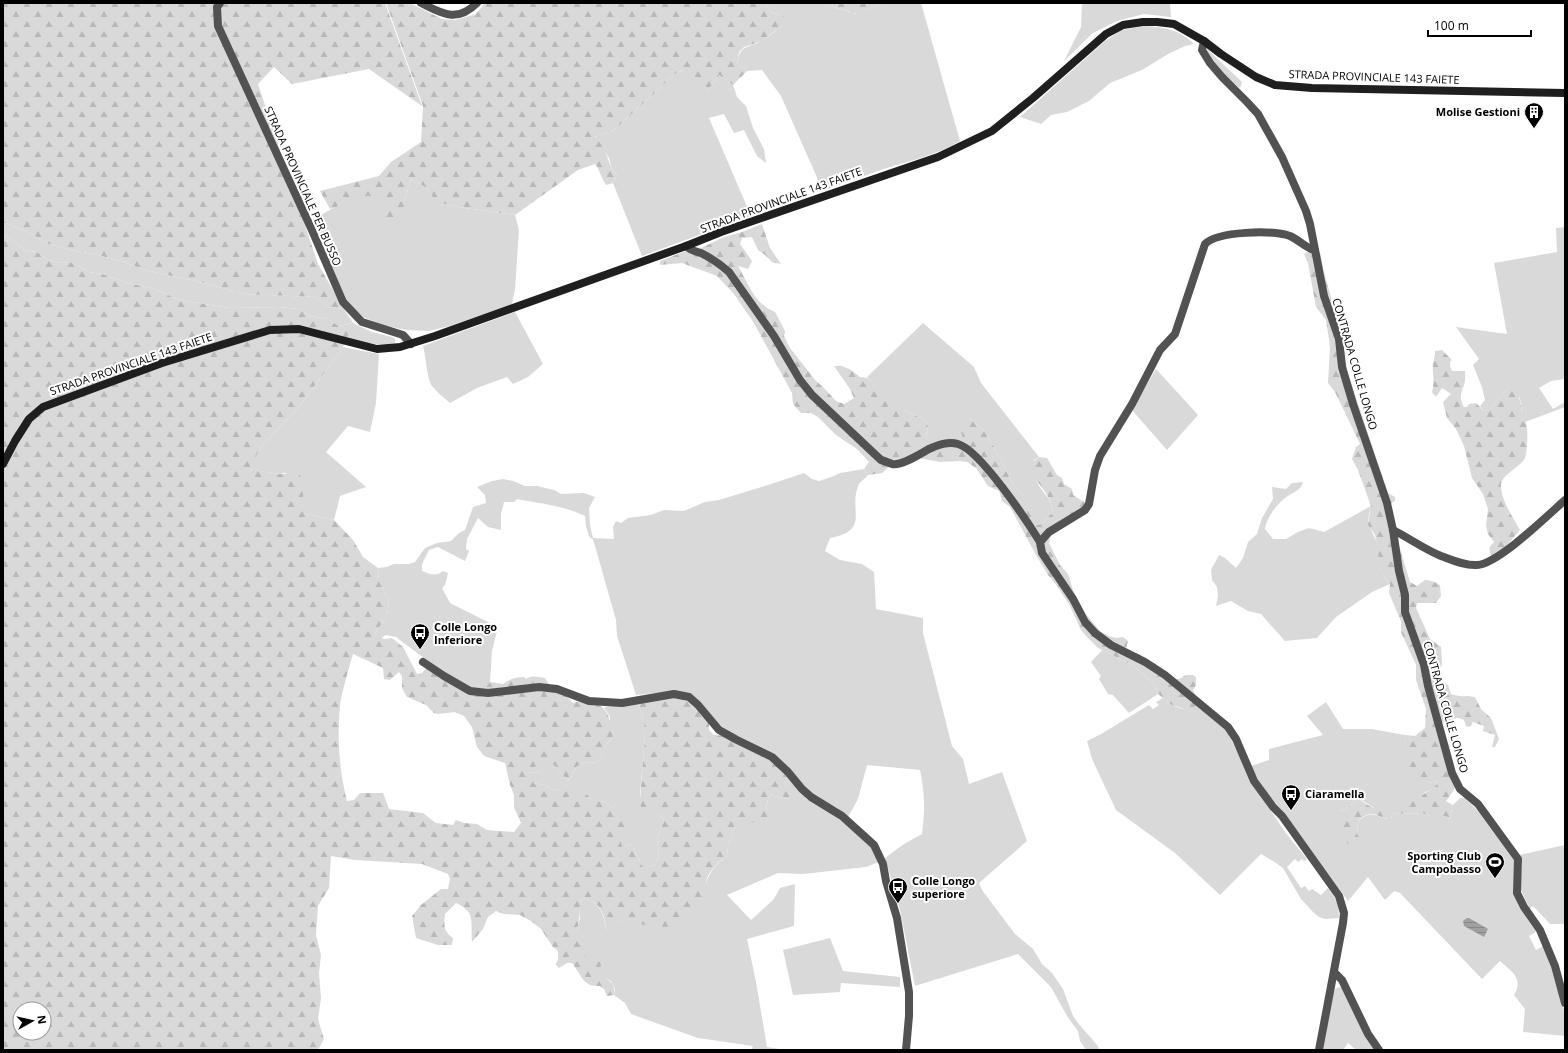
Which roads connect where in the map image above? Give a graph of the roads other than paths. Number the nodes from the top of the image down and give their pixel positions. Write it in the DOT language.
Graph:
graph roads {
  1 [pos="220,3"];
  2 [pos="421,3"];
  3 [pos="477,3"];
  4 [pos="1204,41"];
  5 [pos="1565,93"];
  6 [pos="686,246"];
  7 [pos="1314,250"];
  8 [pos="411,344"];
  9 [pos="3,464"];
  10 [pos="1565,500"];
  11 [pos="1393,530"];
  12 [pos="1040,542"];
  13 [pos="423,662"];
  14 [pos="1335,973"];
  15 [pos="1565,1003"];
  16 [pos="906,1050"];
  17 [pos="1320,1050"];
  18 [pos="1379,1050"];
  1 -- 8 [label="street, STRADA PROVINCIALE PER BUSSO"];
  2 -- 3 [label="street"];
  4 -- 5 [label="main road, STRADA PROVINCIALE 143 FAIETE"];
  4 -- 6 [label="main road, STRADA PROVINCIALE 143 FAIETE"];
  4 -- 7 [label="street, CONTRADA COLLE LONGO"];
  6 -- 8 [label="main road, STRADA PROVINCIALE 143 FAIETE"];
  6 -- 12 [label="street"];
  7 -- 11 [label="street, CONTRADA COLLE LONGO"];
  7 -- 12 [label="street"];
  8 -- 9 [label="main road, STRADA PROVINCIALE 143 FAIETE"];
  10 -- 11 [label="street"];
  11 -- 15 [label="street, CONTRADA COLLE LONGO"];
  12 -- 14 [label="street"];
  13 -- 16 [label="street"];
  14 -- 17 [label="street"];
  14 -- 18 [label="street"];
}
